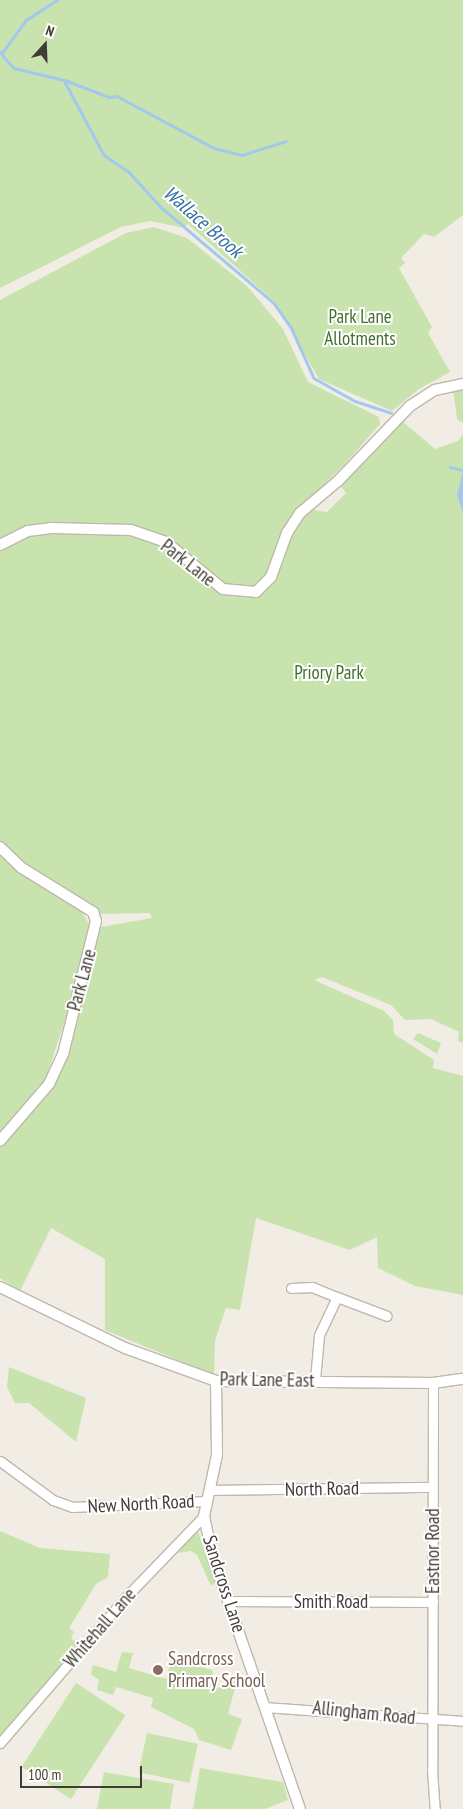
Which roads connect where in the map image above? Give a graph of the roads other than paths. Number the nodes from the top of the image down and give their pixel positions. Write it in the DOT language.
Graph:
graph roads {
  1 [pos="463,384"];
  2 [pos="0,545"];
  3 [pos="0,847"];
  4 [pos="0,1141"];
  5 [pos="0,1287"];
  6 [pos="291,1288"];
  7 [pos="337,1297"];
  8 [pos="387,1316"];
  9 [pos="463,1379"];
  10 [pos="316,1380"];
  11 [pos="216,1381"];
  12 [pos="433,1383"];
  13 [pos="0,1462"];
  14 [pos="432,1487"];
  15 [pos="211,1490"];
  16 [pos="206,1501"];
  17 [pos="204,1516"];
  18 [pos="229,1601"];
  19 [pos="433,1602"];
  20 [pos="266,1706"];
  21 [pos="432,1720"];
  22 [pos="463,1721"];
  23 [pos="0,1743"];
  24 [pos="300,1809"];
  25 [pos="435,1809"];
  1 -- 2 [label="street, Park Lane"];
  3 -- 4 [label="street, Park Lane"];
  5 -- 11 [label="street, Park Lane East"];
  6 -- 7 [label="street"];
  7 -- 8 [label="street"];
  7 -- 10 [label="street"];
  9 -- 12 [label="street, Park Lane East"];
  10 -- 11 [label="street, Park Lane East"];
  10 -- 12 [label="street, Park Lane East"];
  11 -- 15 [label="street, Sandcross Lane"];
  12 -- 14 [label="street, Eastnor Road"];
  13 -- 16 [label="street, New North Road"];
  14 -- 15 [label="street, North Road"];
  14 -- 19 [label="street, Eastnor Road"];
  15 -- 16 [label="street, Sandcross Lane"];
  16 -- 17 [label="street, Sandcross Lane"];
  17 -- 18 [label="street, Sandcross Lane"];
  17 -- 23 [label="street, Whitehall Lane"];
  18 -- 19 [label="street, Smith Road"];
  18 -- 20 [label="street, Sandcross Lane"];
  19 -- 21 [label="street, Eastnor Road"];
  20 -- 21 [label="street, Allingham Road"];
  20 -- 24 [label="street, Sandcross Lane"];
  21 -- 22 [label="street, Allingham Road"];
  21 -- 25 [label="street, Eastnor Road"];
}
